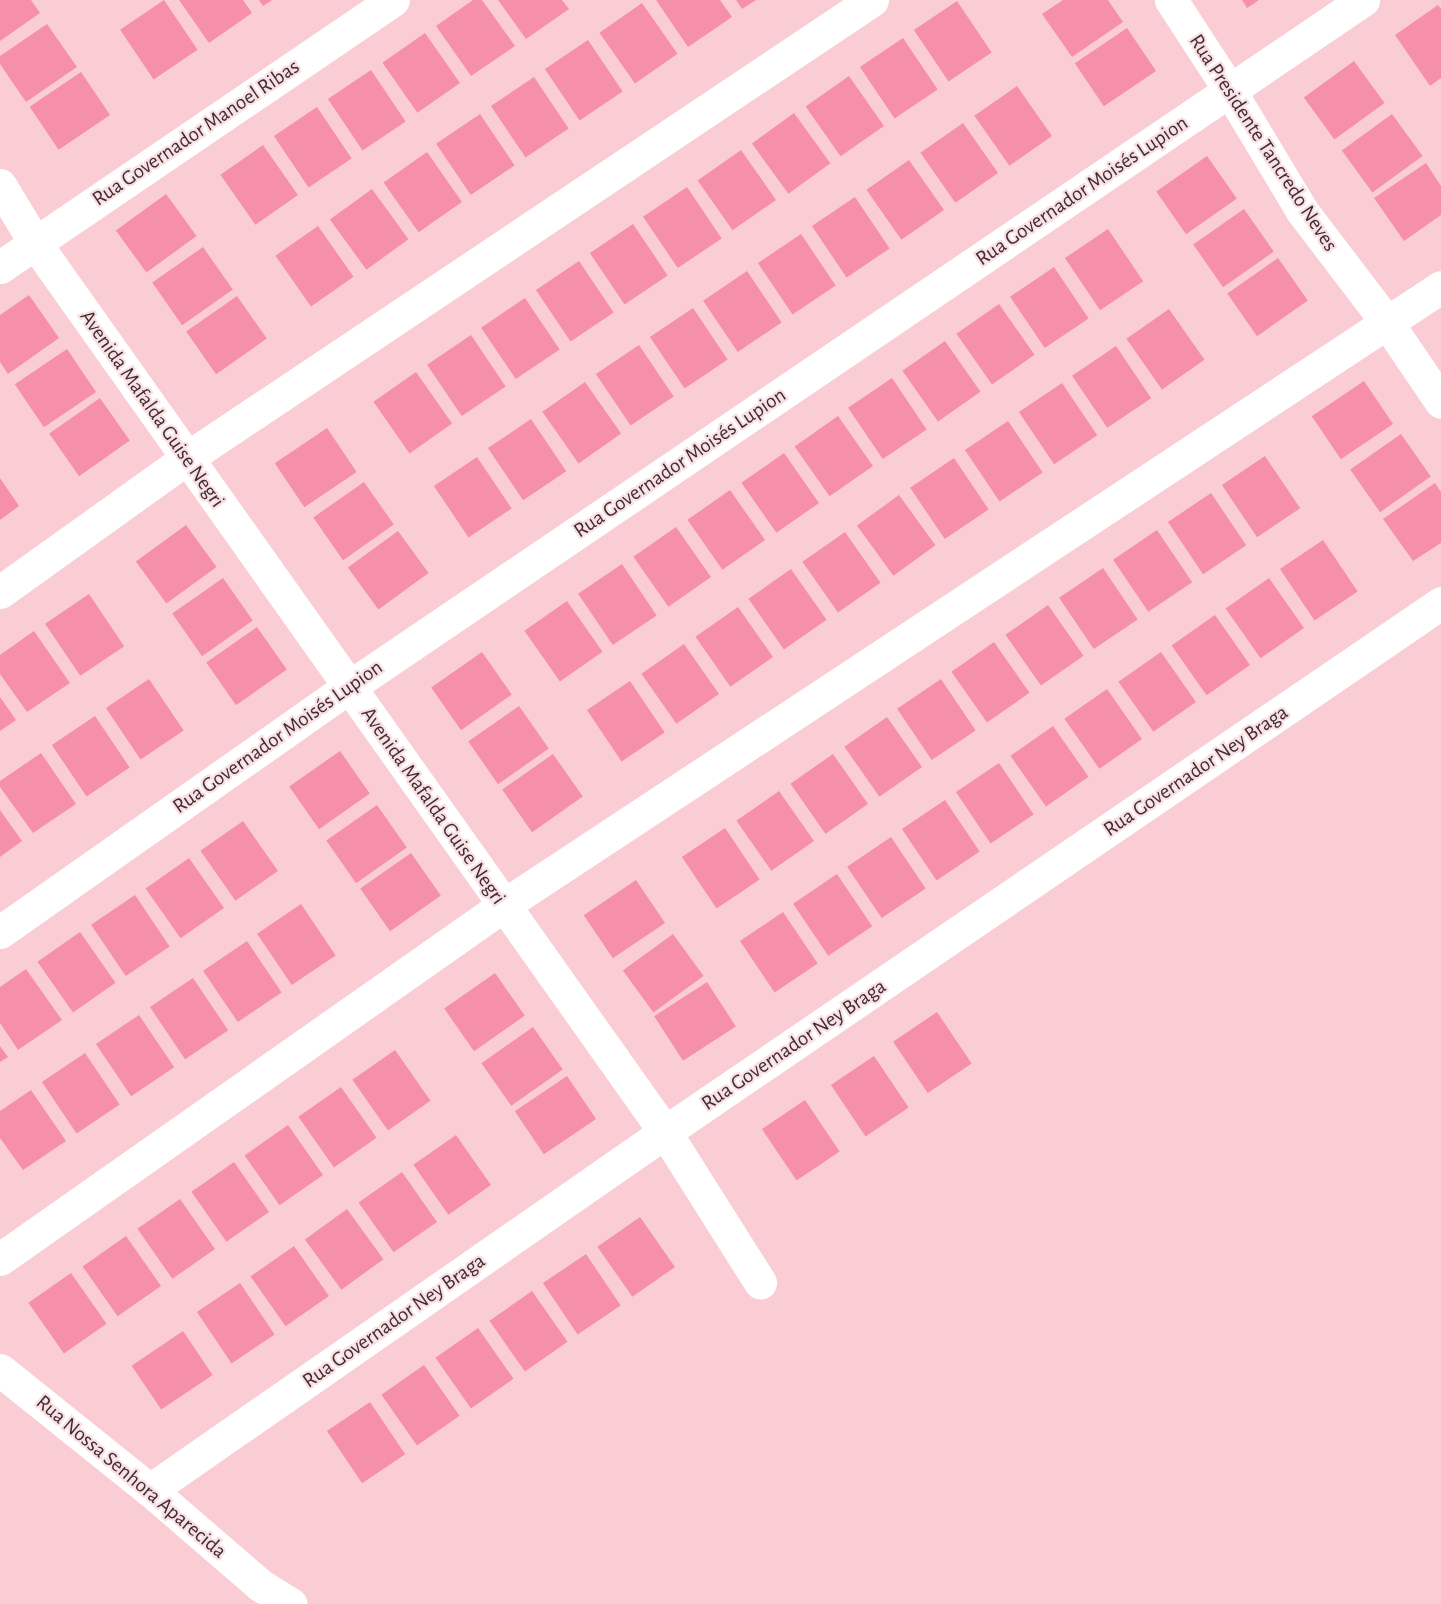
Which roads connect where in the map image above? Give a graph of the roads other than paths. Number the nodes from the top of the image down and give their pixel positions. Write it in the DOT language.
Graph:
graph roads {
  1 [pos="393,0"];
  2 [pos="872,0"];
  3 [pos="1171,0"];
  4 [pos="1363,0"];
  5 [pos="1230,91"];
  6 [pos="0,185"];
  7 [pos="35,243"];
  8 [pos="0,267"];
  9 [pos="1441,287"];
  10 [pos="1388,324"];
  11 [pos="1441,402"];
  12 [pos="186,458"];
  13 [pos="0,592"];
  14 [pos="1441,603"];
  15 [pos="349,687"];
  16 [pos="504,905"];
  17 [pos="0,932"];
  18 [pos="665,1132"];
  19 [pos="0,1259"];
  20 [pos="760,1282"];
  21 [pos="0,1370"];
  22 [pos="150,1490"];
  23 [pos="291,1604"];
  1 -- 7 [label="street, Rua Governador Manoel Ribas"];
  2 -- 12 [label="street"];
  3 -- 5 [label="street, Rua Presidente Tancredo Neves"];
  4 -- 5 [label="street, Rua Governador Moisés Lupion"];
  5 -- 10 [label="street, Rua Presidente Tancredo Neves"];
  5 -- 15 [label="street, Rua Governador Moisés Lupion"];
  6 -- 7 [label="street, Avenida Mafalda Guise Negri"];
  7 -- 8 [label="street, Rua Governador Manoel Ribas"];
  7 -- 12 [label="street, Avenida Mafalda Guise Negri"];
  9 -- 10 [label="street"];
  10 -- 11 [label="street, Rua Presidente Tancredo Neves"];
  10 -- 16 [label="street"];
  12 -- 13 [label="street"];
  12 -- 15 [label="street, Avenida Mafalda Guise Negri"];
  14 -- 18 [label="street, Rua Governador Ney Braga"];
  15 -- 16 [label="street, Avenida Mafalda Guise Negri"];
  15 -- 17 [label="street, Rua Governador Moisés Lupion"];
  16 -- 18 [label="street, Avenida Mafalda Guise Negri"];
  16 -- 19 [label="street"];
  18 -- 20 [label="street, Avenida Mafalda Guise Negri"];
  18 -- 22 [label="street, Rua Governador Ney Braga"];
  21 -- 22 [label="street, Rua Nossa Senhora Aparecida"];
  22 -- 23 [label="street, Rua Nossa Senhora Aparecida"];
}
